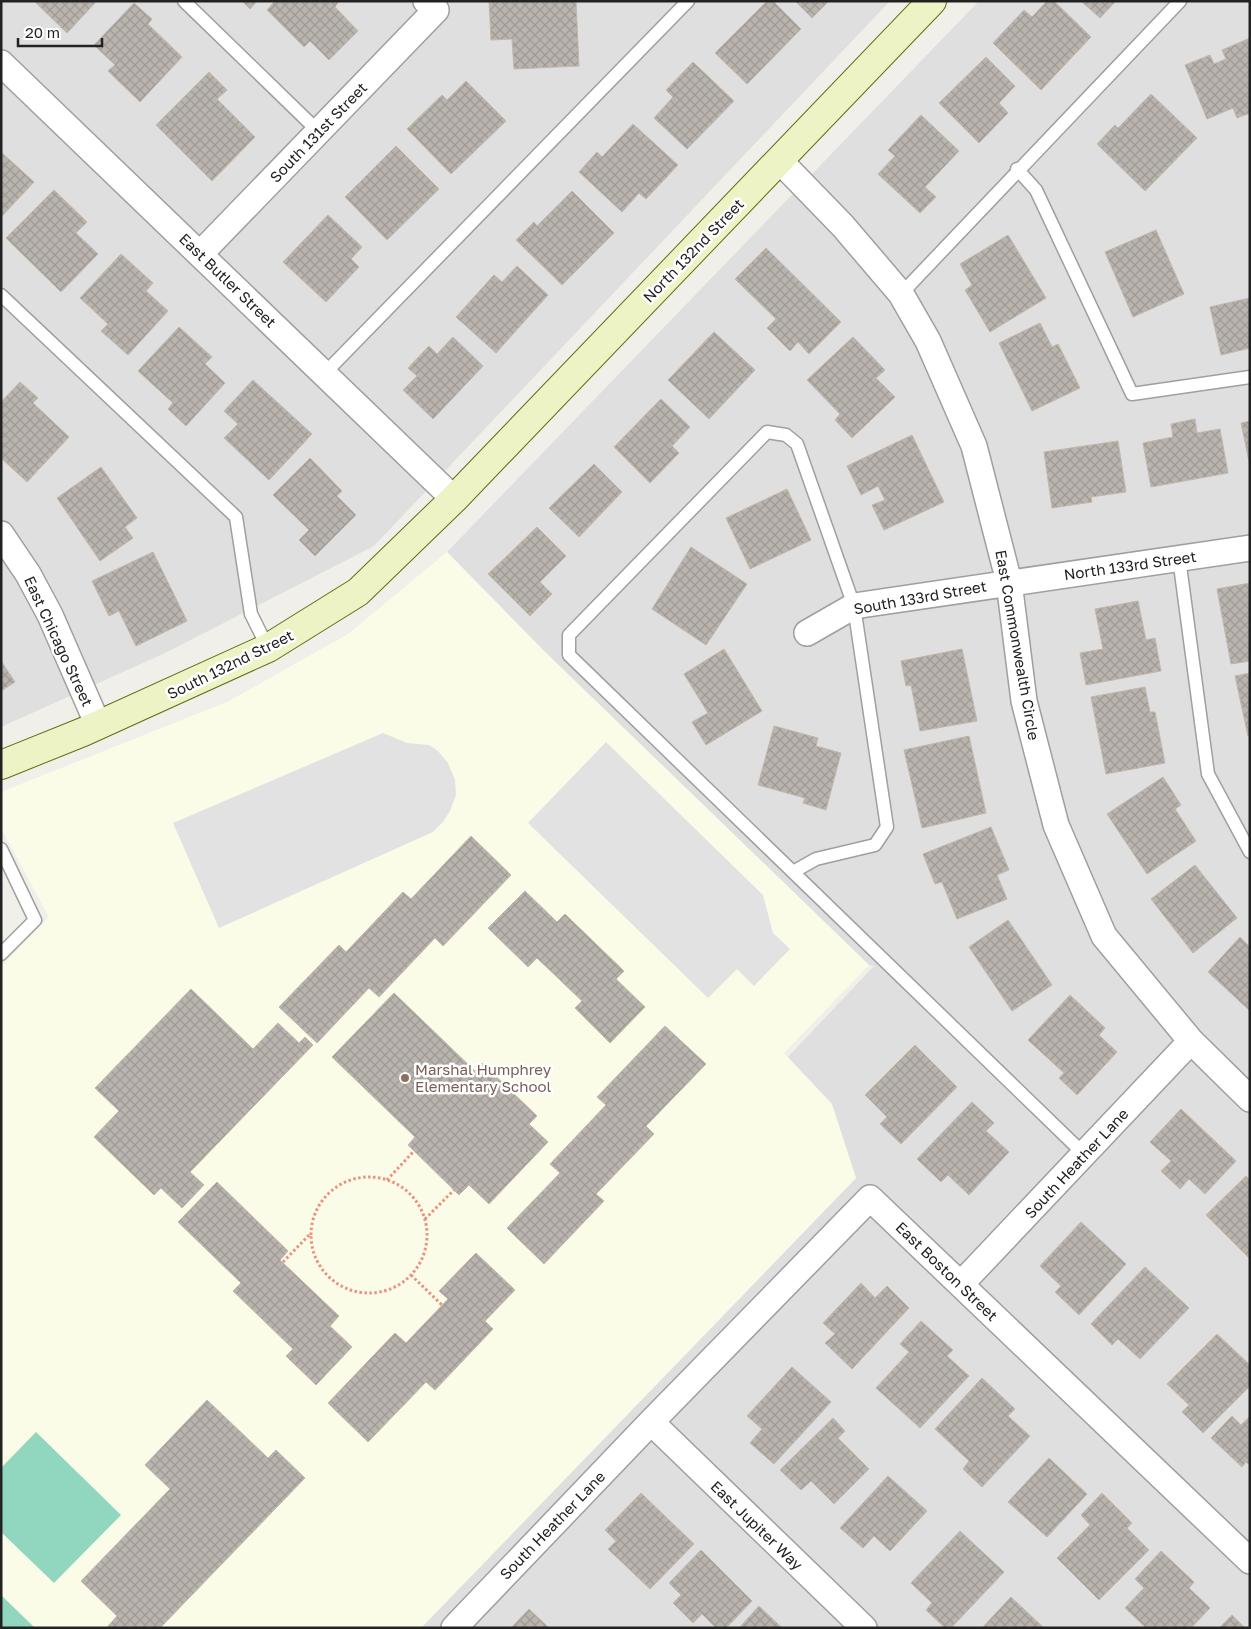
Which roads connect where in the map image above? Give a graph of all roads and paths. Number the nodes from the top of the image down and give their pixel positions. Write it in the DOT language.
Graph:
graph roads {
  1 [pos="184,1"];
  2 [pos="932,1"];
  3 [pos="1180,1"];
  4 [pos="682,3"];
  5 [pos="431,6"];
  6 [pos="1,63"];
  7 [pos="319,132"];
  8 [pos="779,160"];
  9 [pos="1018,169"];
  10 [pos="200,254"];
  11 [pos="901,294"];
  12 [pos="1,295"];
  13 [pos="325,373"];
  14 [pos="1250,377"];
  15 [pos="454,499"];
  16 [pos="1,534"];
  17 [pos="1250,548"];
  18 [pos="1179,558"];
  19 [pos="1009,582"];
  20 [pos="854,606"];
  21 [pos="807,632"];
  22 [pos="268,648"];
  23 [pos="98,725"];
  24 [pos="1,765"];
  25 [pos="1,849"];
  26 [pos="1250,852"];
  27 [pos="793,872"];
  28 [pos="1,954"];
  29 [pos="1191,1041"];
  30 [pos="1250,1099"];
  31 [pos="414,1151"];
  32 [pos="1084,1154"];
  33 [pos="387,1180"];
  34 [pos="454,1190"];
  35 [pos="425,1219"];
  36 [pos="312,1232"];
  37 [pos="283,1262"];
  38 [pos="411,1275"];
  39 [pos="960,1284"];
  40 [pos="442,1305"];
  41 [pos="651,1422"];
  42 [pos="1250,1561"];
  43 [pos="454,1628"];
  44 [pos="864,1628"];
  1 -- 7 [label="lane"];
  2 -- 8 [label="street, North 132nd Street"];
  3 -- 9 [label="lane"];
  4 -- 13 [label="lane"];
  5 -- 7 [label="street, South 131st Street"];
  6 -- 10 [label="street, East Butler Street"];
  7 -- 10 [label="street, South 131st Street"];
  8 -- 11 [label="street, East Commonwealth Circle"];
  8 -- 15 [label="street, North 132nd Street"];
  9 -- 11 [label="lane"];
  9 -- 14 [label="lane"];
  10 -- 13 [label="street, East Butler Street"];
  11 -- 19 [label="street, East Commonwealth Circle"];
  12 -- 22 [label="lane"];
  13 -- 15 [label="street, East Butler Street"];
  15 -- 22 [label="street, South 132nd Street"];
  16 -- 23 [label="street, East Chicago Street"];
  17 -- 18 [label="street, North 133rd Street"];
  18 -- 19 [label="street, North 133rd Street"];
  18 -- 26 [label="lane"];
  19 -- 20 [label="street, South 133rd Street"];
  19 -- 29 [label="street, East Commonwealth Circle"];
  20 -- 21 [label="street, South 133rd Street"];
  20 -- 27 [label="lane"];
  20 -- 27 [label="lane"];
  22 -- 23 [label="street, South 132nd Street"];
  23 -- 24 [label="street, South 132nd Street"];
  25 -- 28 [label="lane"];
  27 -- 32 [label="lane"];
  29 -- 30 [label="street, East Commonwealth Circle"];
  29 -- 32 [label="street, South Heather Lane"];
  31 -- 33 [label="path"];
  32 -- 39 [label="street, South Heather Lane"];
  33 -- 35 [label="path"];
  33 -- 36 [label="path"];
  34 -- 35 [label="path"];
  35 -- 38 [label="path"];
  36 -- 37 [label="path"];
  36 -- 38 [label="path"];
  38 -- 40 [label="path"];
  39 -- 41 [label="street, East Boston Street"];
  39 -- 42 [label="street, East Boston Street"];
  41 -- 43 [label="street, South Heather Lane"];
  41 -- 44 [label="street, East Jupiter Way"];
}
